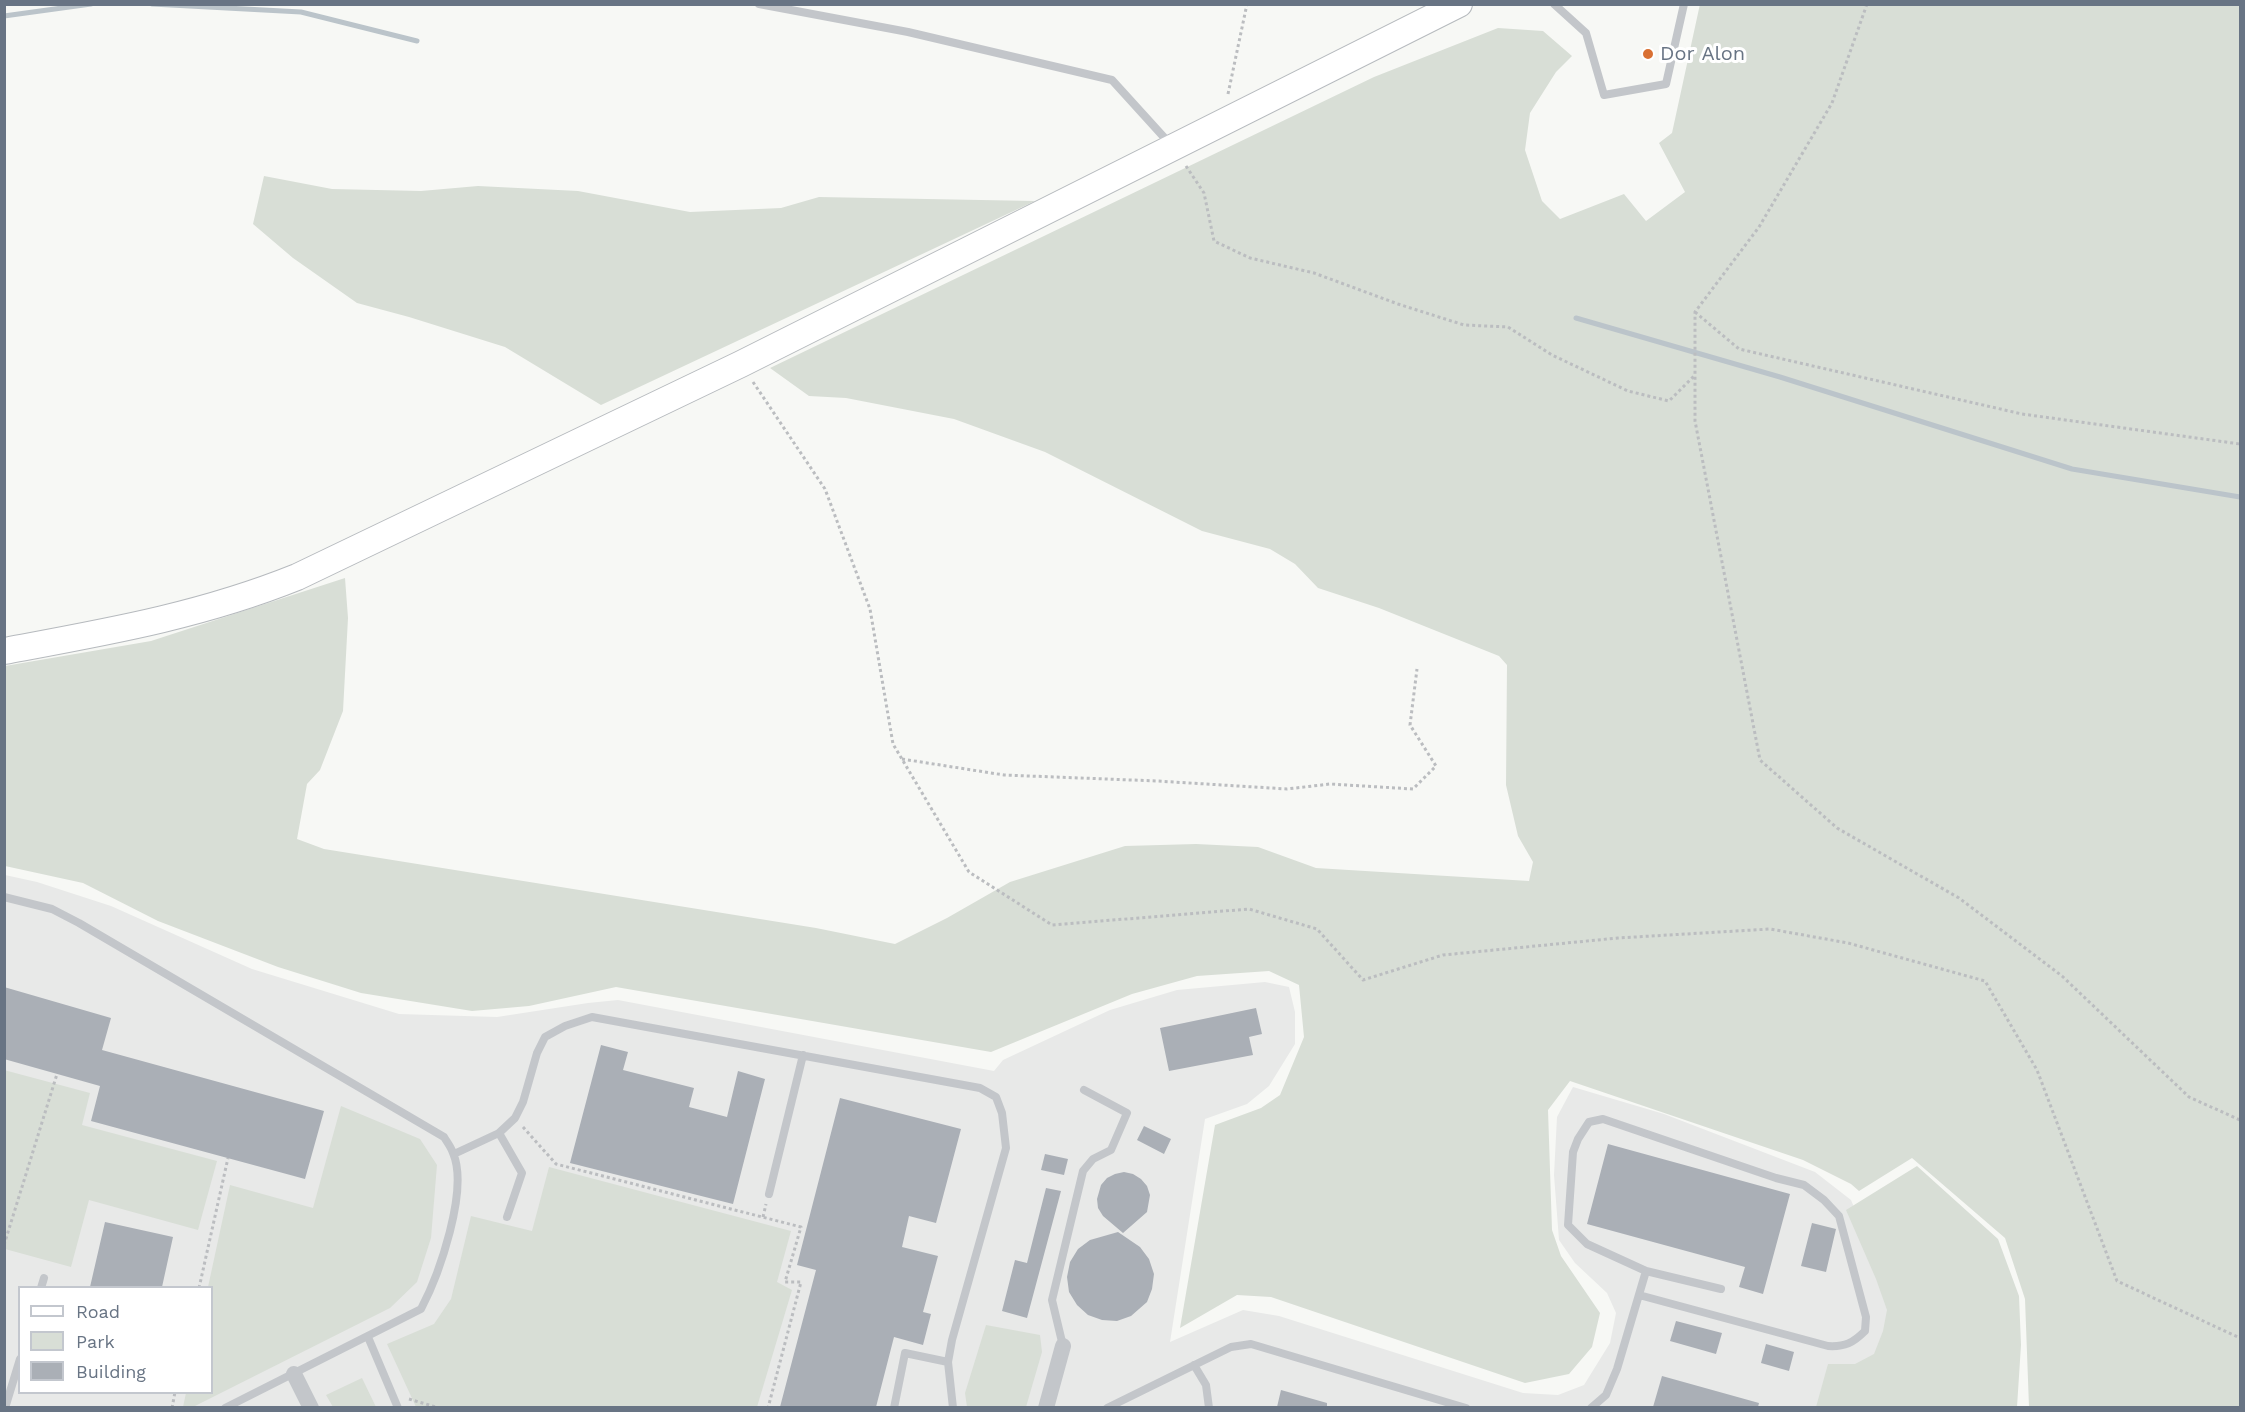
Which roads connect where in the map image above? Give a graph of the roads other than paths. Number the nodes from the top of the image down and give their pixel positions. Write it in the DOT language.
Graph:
graph roads {
  1 [pos="759,4"];
  2 [pos="1459,4"];
  3 [pos="1554,4"];
  4 [pos="1684,4"];
  5 [pos="1173,148"];
  6 [pos="4,651"];
  7 [pos="4,897"];
  8 [pos="803,1055"];
  9 [pos="1084,1090"];
  10 [pos="499,1133"];
  11 [pos="454,1154"];
  12 [pos="769,1194"];
  13 [pos="507,1217"];
  14 [pos="1646,1271"];
  15 [pos="1721,1288"];
  16 [pos="1639,1295"];
  17 [pos="368,1337"];
  18 [pos="1063,1346"];
  19 [pos="948,1362"];
  20 [pos="18,1365"];
  21 [pos="1194,1365"];
  22 [pos="294,1374"];
  23 [pos="5,1407"];
  24 [pos="225,1407"];
  25 [pos="311,1407"];
  26 [pos="398,1407"];
  27 [pos="894,1407"];
  28 [pos="953,1407"];
  29 [pos="1046,1407"];
  30 [pos="1107,1407"];
  31 [pos="1209,1407"];
  32 [pos="1466,1407"];
  33 [pos="1591,1407"];
  1 -- 5 [label="lane"];
  2 -- 5 [label="main road"];
  3 -- 4 [label="lane"];
  5 -- 6 [label="main road"];
  7 -- 11 [label="lane"];
  8 -- 10 [label="lane"];
  8 -- 12 [label="lane"];
  8 -- 19 [label="lane"];
  9 -- 18 [label="lane"];
  10 -- 11 [label="lane"];
  10 -- 13 [label="lane"];
  11 -- 17 [label="lane"];
  14 -- 15 [label="lane"];
  14 -- 16 [label="lane"];
  14 -- 16 [label="lane"];
  16 -- 33 [label="lane"];
  17 -- 22 [label="lane"];
  17 -- 26 [label="lane"];
  18 -- 29 [label="street"];
  19 -- 27 [label="lane"];
  19 -- 28 [label="lane"];
  20 -- 23 [label="lane"];
  21 -- 30 [label="lane"];
  21 -- 31 [label="lane"];
  21 -- 32 [label="lane"];
  22 -- 24 [label="lane"];
  22 -- 25 [label="street"];
}
